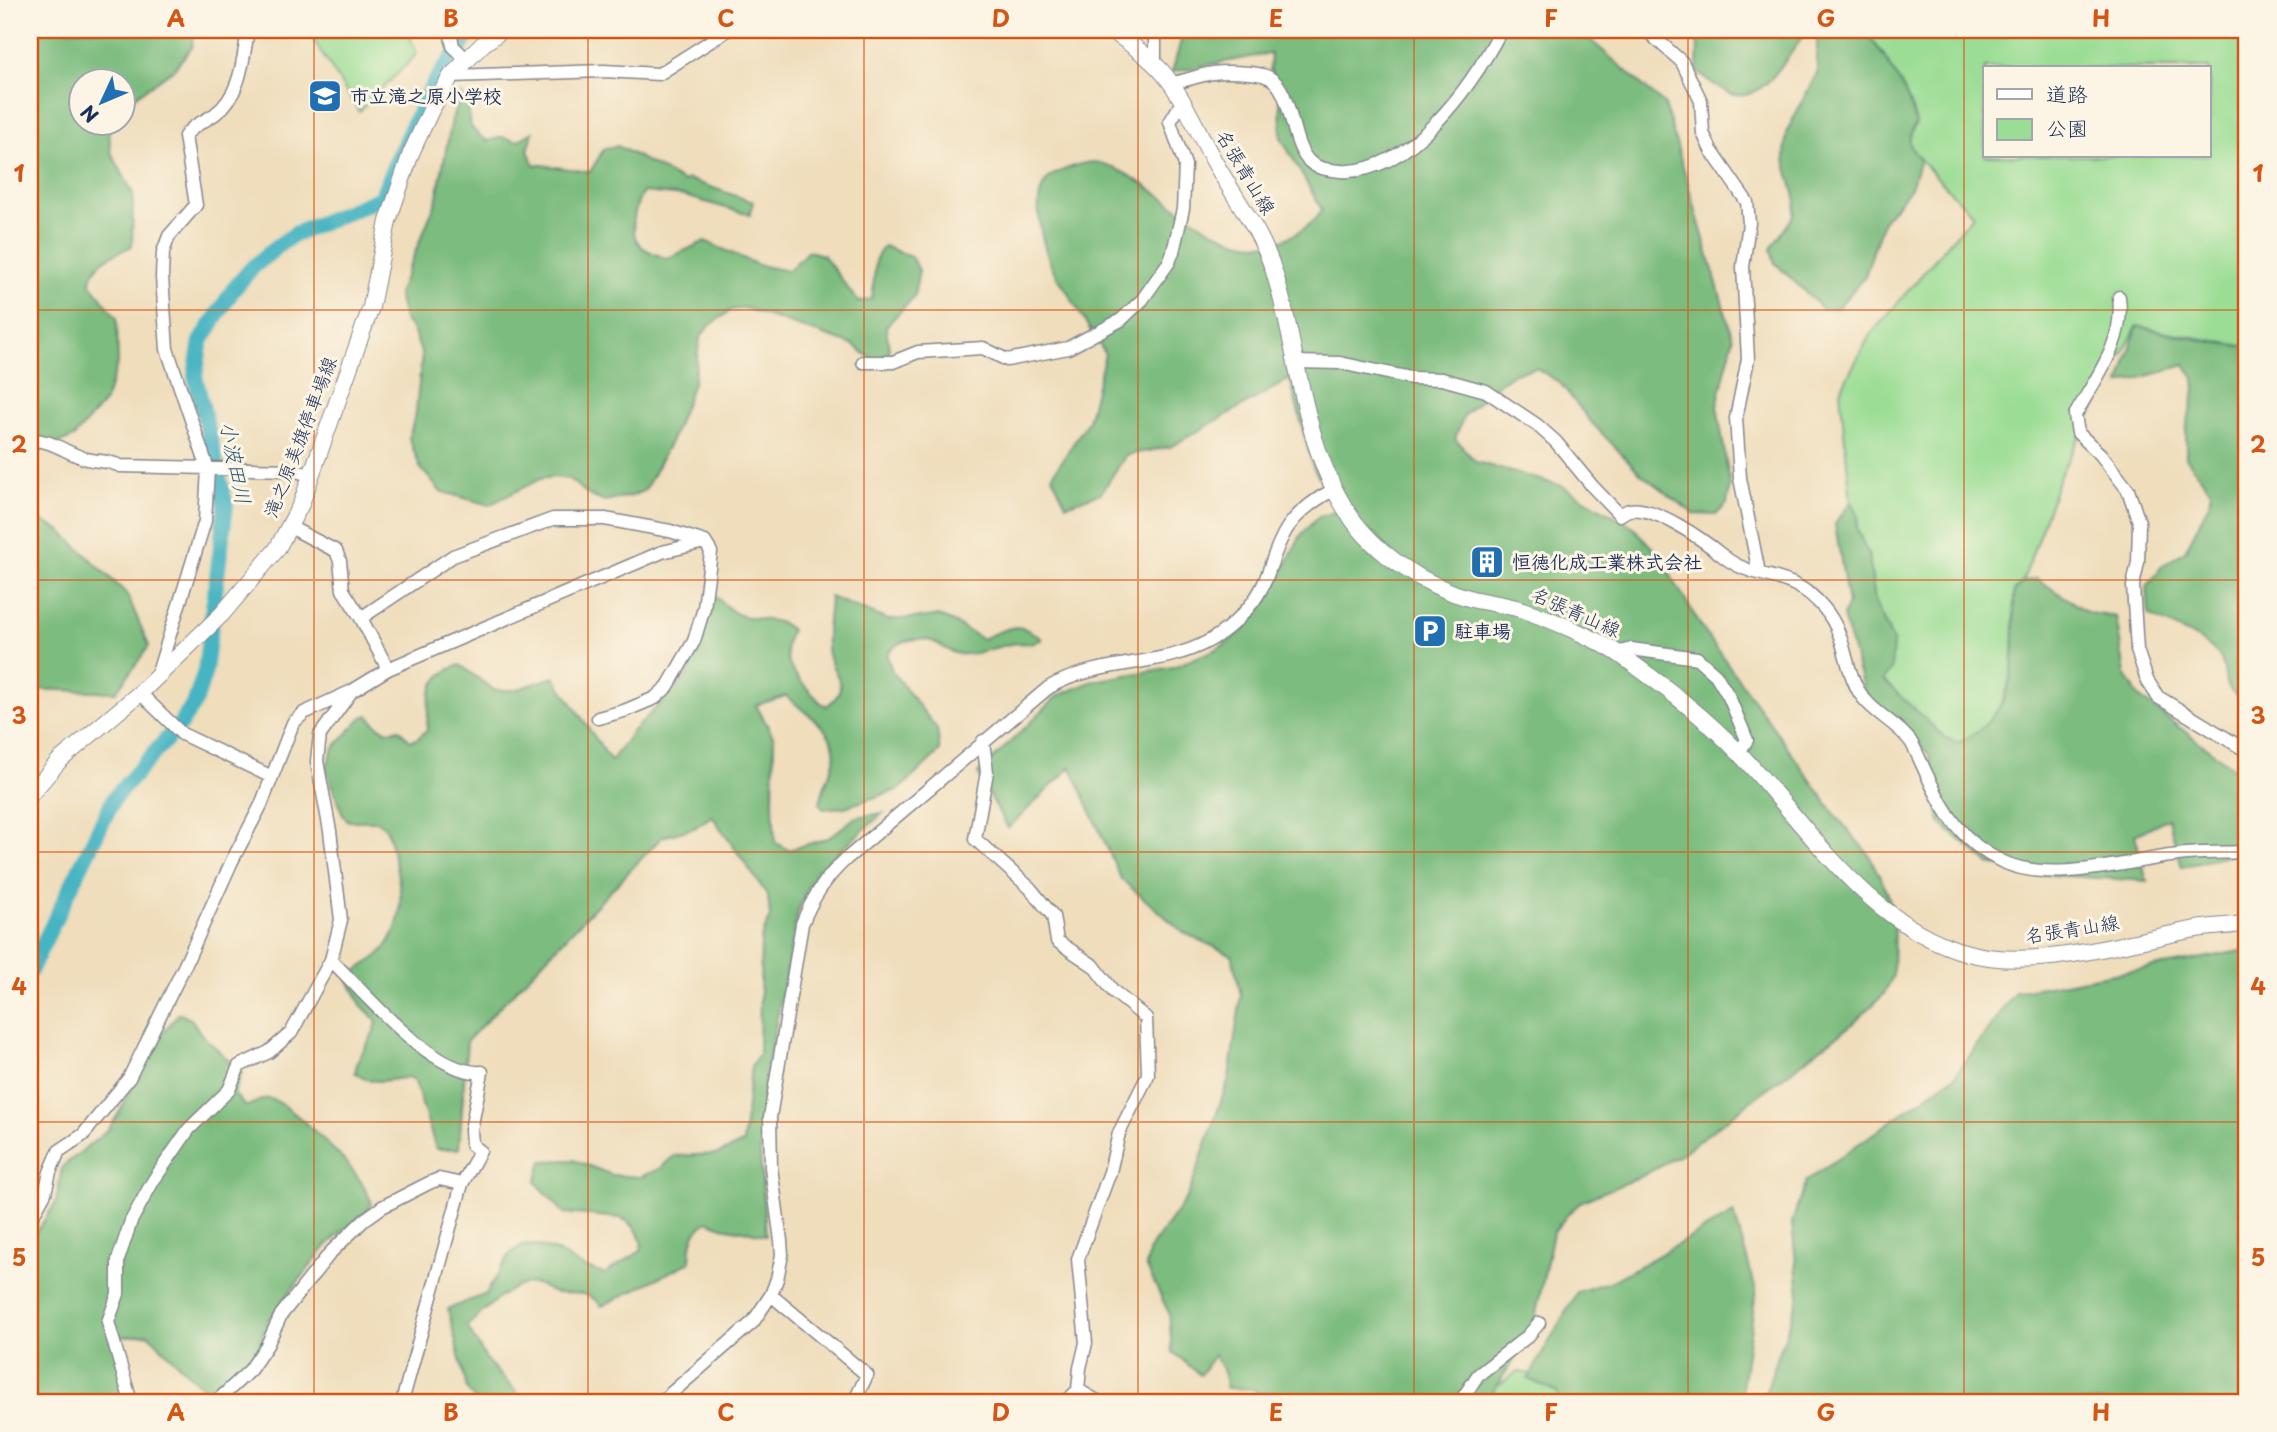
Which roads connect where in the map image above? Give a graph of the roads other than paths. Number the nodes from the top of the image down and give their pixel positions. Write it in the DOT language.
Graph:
graph roads {
  1 [pos="248,30"];
  2 [pos="450,30"];
  3 [pos="502,30"];
  4 [pos="728,30"];
  5 [pos="1111,30"];
  6 [pos="1147,30"];
  7 [pos="1501,30"];
  8 [pos="1646,30"];
  9 [pos="465,58"];
  10 [pos="1155,64"];
  11 [pos="452,76"];
  12 [pos="1172,83"];
  13 [pos="1182,102"];
  14 [pos="2119,297"];
  15 [pos="863,362"];
  16 [pos="1296,362"];
  17 [pos="30,440"];
  18 [pos="215,469"];
  19 [pos="312,475"];
  20 [pos="1334,490"];
  21 [pos="290,527"];
  22 [pos="705,542"];
  23 [pos="1759,573"];
  24 [pos="361,618"];
  25 [pos="1617,653"];
  26 [pos="388,669"];
  27 [pos="157,676"];
  28 [pos="352,691"];
  29 [pos="140,693"];
  30 [pos="598,718"];
  31 [pos="984,741"];
  32 [pos="2247,751"];
  33 [pos="1738,752"];
  34 [pos="272,776"];
  35 [pos="30,796"];
  36 [pos="2247,852"];
  37 [pos="2247,923"];
  38 [pos="331,960"];
  39 [pos="462,1184"];
  40 [pos="30,1220"];
  41 [pos="771,1295"];
  42 [pos="1539,1323"];
  43 [pos="1078,1390"];
  44 [pos="131,1402"];
  45 [pos="216,1402"];
  46 [pos="402,1402"];
  47 [pos="661,1402"];
  48 [pos="854,1402"];
  49 [pos="1066,1402"];
  50 [pos="1099,1402"];
  51 [pos="1460,1402"];
  1 -- 18 [label="street"];
  2 -- 9 [label="street"];
  3 -- 9 [label="main road, 滝之原美旗停車場線"];
  4 -- 11 [label="street"];
  5 -- 10 [label="main road, 名張青山線"];
  6 -- 10 [label="street"];
  7 -- 12 [label="street"];
  8 -- 23 [label="street"];
  9 -- 11 [label="main road, 滝之原美旗停車場線"];
  10 -- 12 [label="main road, 名張青山線"];
  11 -- 19 [label="main road, 滝之原美旗停車場線"];
  12 -- 13 [label="main road, 名張青山線"];
  13 -- 15 [label="street"];
  13 -- 16 [label="main road, 名張青山線"];
  14 -- 32 [label="street"];
  16 -- 20 [label="main road, 名張青山線"];
  16 -- 23 [label="street"];
  17 -- 18 [label="street"];
  18 -- 19 [label="street"];
  18 -- 27 [label="street"];
  19 -- 21 [label="main road, 滝之原美旗停車場線"];
  20 -- 25 [label="main road, 名張青山線"];
  20 -- 31 [label="street"];
  21 -- 24 [label="street"];
  21 -- 27 [label="main road, 滝之原美旗停車場線"];
  22 -- 24 [label="street"];
  22 -- 26 [label="street"];
  22 -- 30 [label="street"];
  23 -- 36 [label="street"];
  24 -- 26 [label="street"];
  25 -- 33 [label="main road, 名張青山線"];
  25 -- 33 [label="street"];
  26 -- 28 [label="street"];
  27 -- 29 [label="main road, 滝之原美旗停車場線"];
  28 -- 34 [label="street"];
  28 -- 38 [label="street"];
  29 -- 34 [label="street"];
  29 -- 35 [label="main road, 滝之原美旗停車場線"];
  31 -- 41 [label="street"];
  31 -- 43 [label="street"];
  33 -- 37 [label="main road, 名張青山線"];
  34 -- 40 [label="street"];
  38 -- 39 [label="street"];
  38 -- 44 [label="street"];
  39 -- 45 [label="street"];
  39 -- 46 [label="street"];
  41 -- 47 [label="street"];
  41 -- 48 [label="street"];
  42 -- 51 [label="street"];
  43 -- 49 [label="street"];
  43 -- 50 [label="street"];
}
